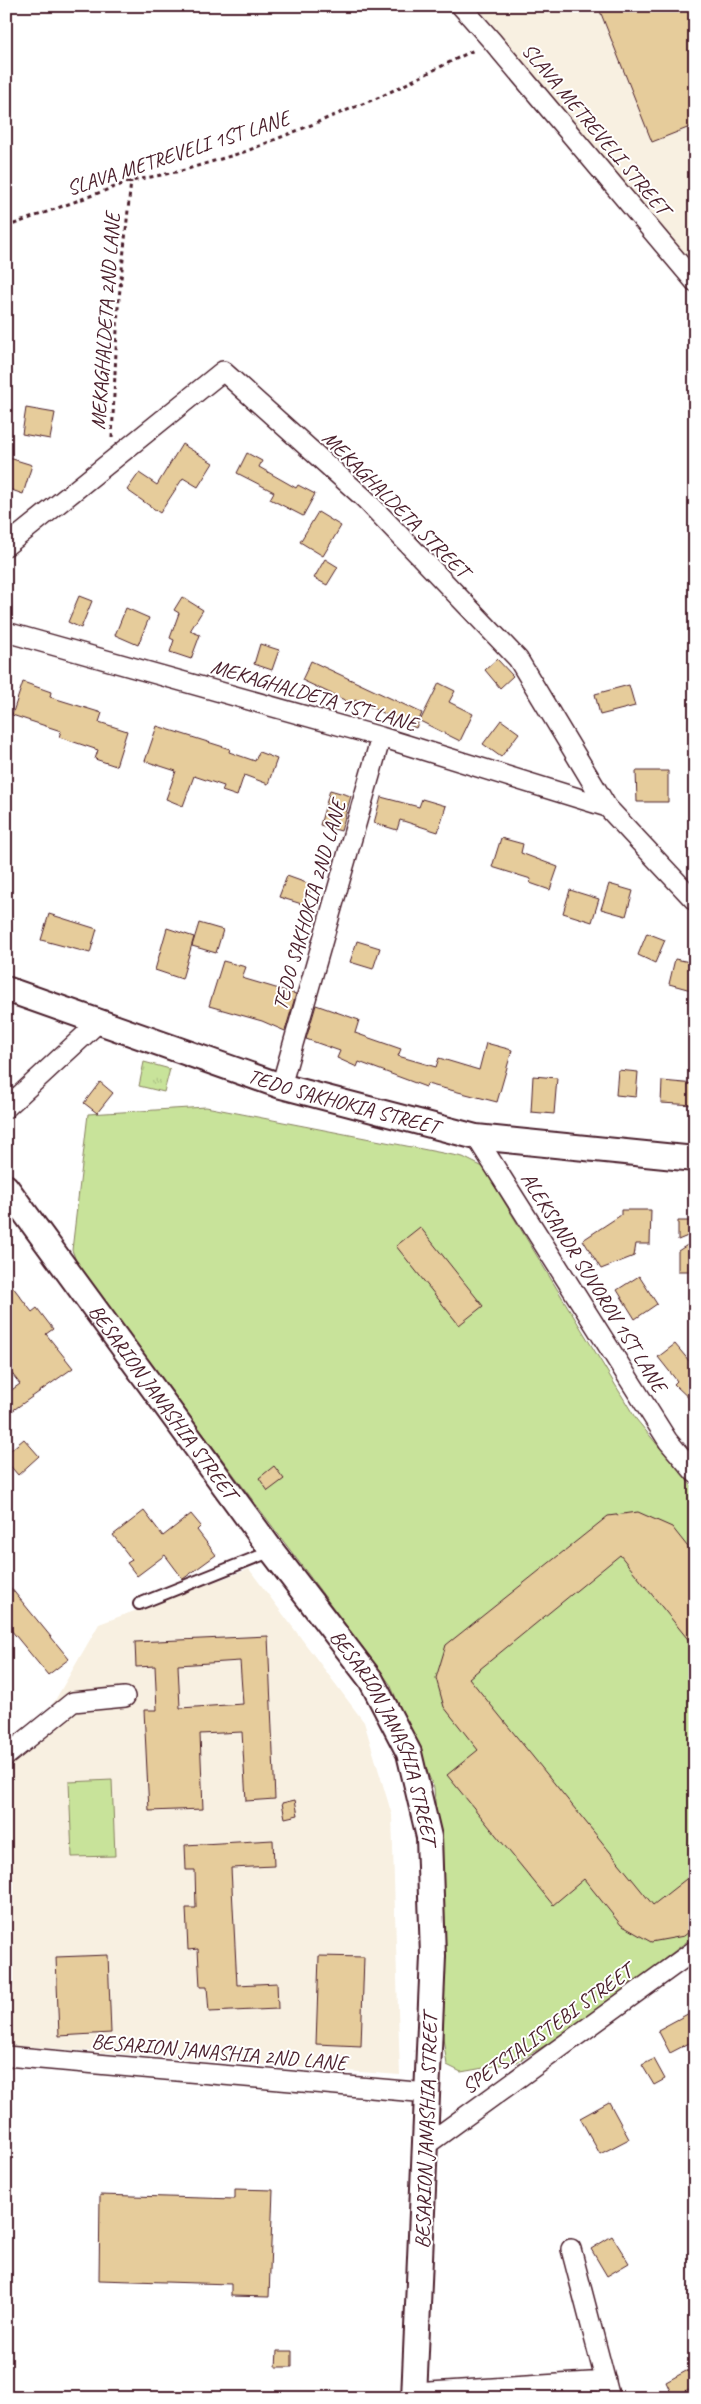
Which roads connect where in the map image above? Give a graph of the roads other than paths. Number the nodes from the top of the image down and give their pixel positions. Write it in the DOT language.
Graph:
graph roads {
  1 [pos="461,6"];
  2 [pos="695,282"];
  3 [pos="6,546"];
  4 [pos="6,632"];
  5 [pos="382,737"];
  6 [pos="607,807"];
  7 [pos="695,901"];
  8 [pos="6,989"];
  9 [pos="100,1021"];
  10 [pos="281,1086"];
  11 [pos="6,1108"];
  12 [pos="476,1137"];
  13 [pos="695,1159"];
  14 [pos="6,1187"];
  15 [pos="694,1471"];
  16 [pos="272,1552"];
  17 [pos="139,1604"];
  18 [pos="125,1697"];
  19 [pos="6,1756"];
  20 [pos="695,1950"];
  21 [pos="6,2056"];
  22 [pos="428,2094"];
  23 [pos="426,2145"];
  24 [pos="571,2249"];
  25 [pos="608,2390"];
  26 [pos="414,2395"];
  1 -- 2 [label="street, SLAVA METREVELI STREET"];
  3 -- 6 [label="street, MEKAGHALDETA STREET"];
  4 -- 5 [label="street, MEKAGHALDETA 1ST LANE"];
  5 -- 6 [label="street, MEKAGHALDETA 1ST LANE"];
  5 -- 10 [label="street, TEDO SAKHOKIA 2ND LANE"];
  6 -- 7 [label="street, MEKAGHALDETA STREET"];
  8 -- 9 [label="street, TEDO SAKHOKIA STREET"];
  9 -- 10 [label="street, TEDO SAKHOKIA STREET"];
  9 -- 11 [label="street"];
  10 -- 12 [label="street, TEDO SAKHOKIA STREET"];
  12 -- 13 [label="street, TEDO SAKHOKIA STREET"];
  12 -- 15 [label="street, ALEKSANDR SUVOROV 1ST LANE"];
  14 -- 16 [label="street, BESARION JANASHIA STREET"];
  16 -- 17 [label="lane"];
  16 -- 22 [label="street, BESARION JANASHIA STREET"];
  18 -- 19 [label="street"];
  20 -- 23 [label="street, SPETSIALISTEBI STREET"];
  21 -- 22 [label="street, BESARION JANASHIA 2ND LANE"];
  22 -- 23 [label="street, BESARION JANASHIA STREET"];
  23 -- 26 [label="street, BESARION JANASHIA STREET"];
  24 -- 25 [label="street"];
  25 -- 26 [label="street"];
}
